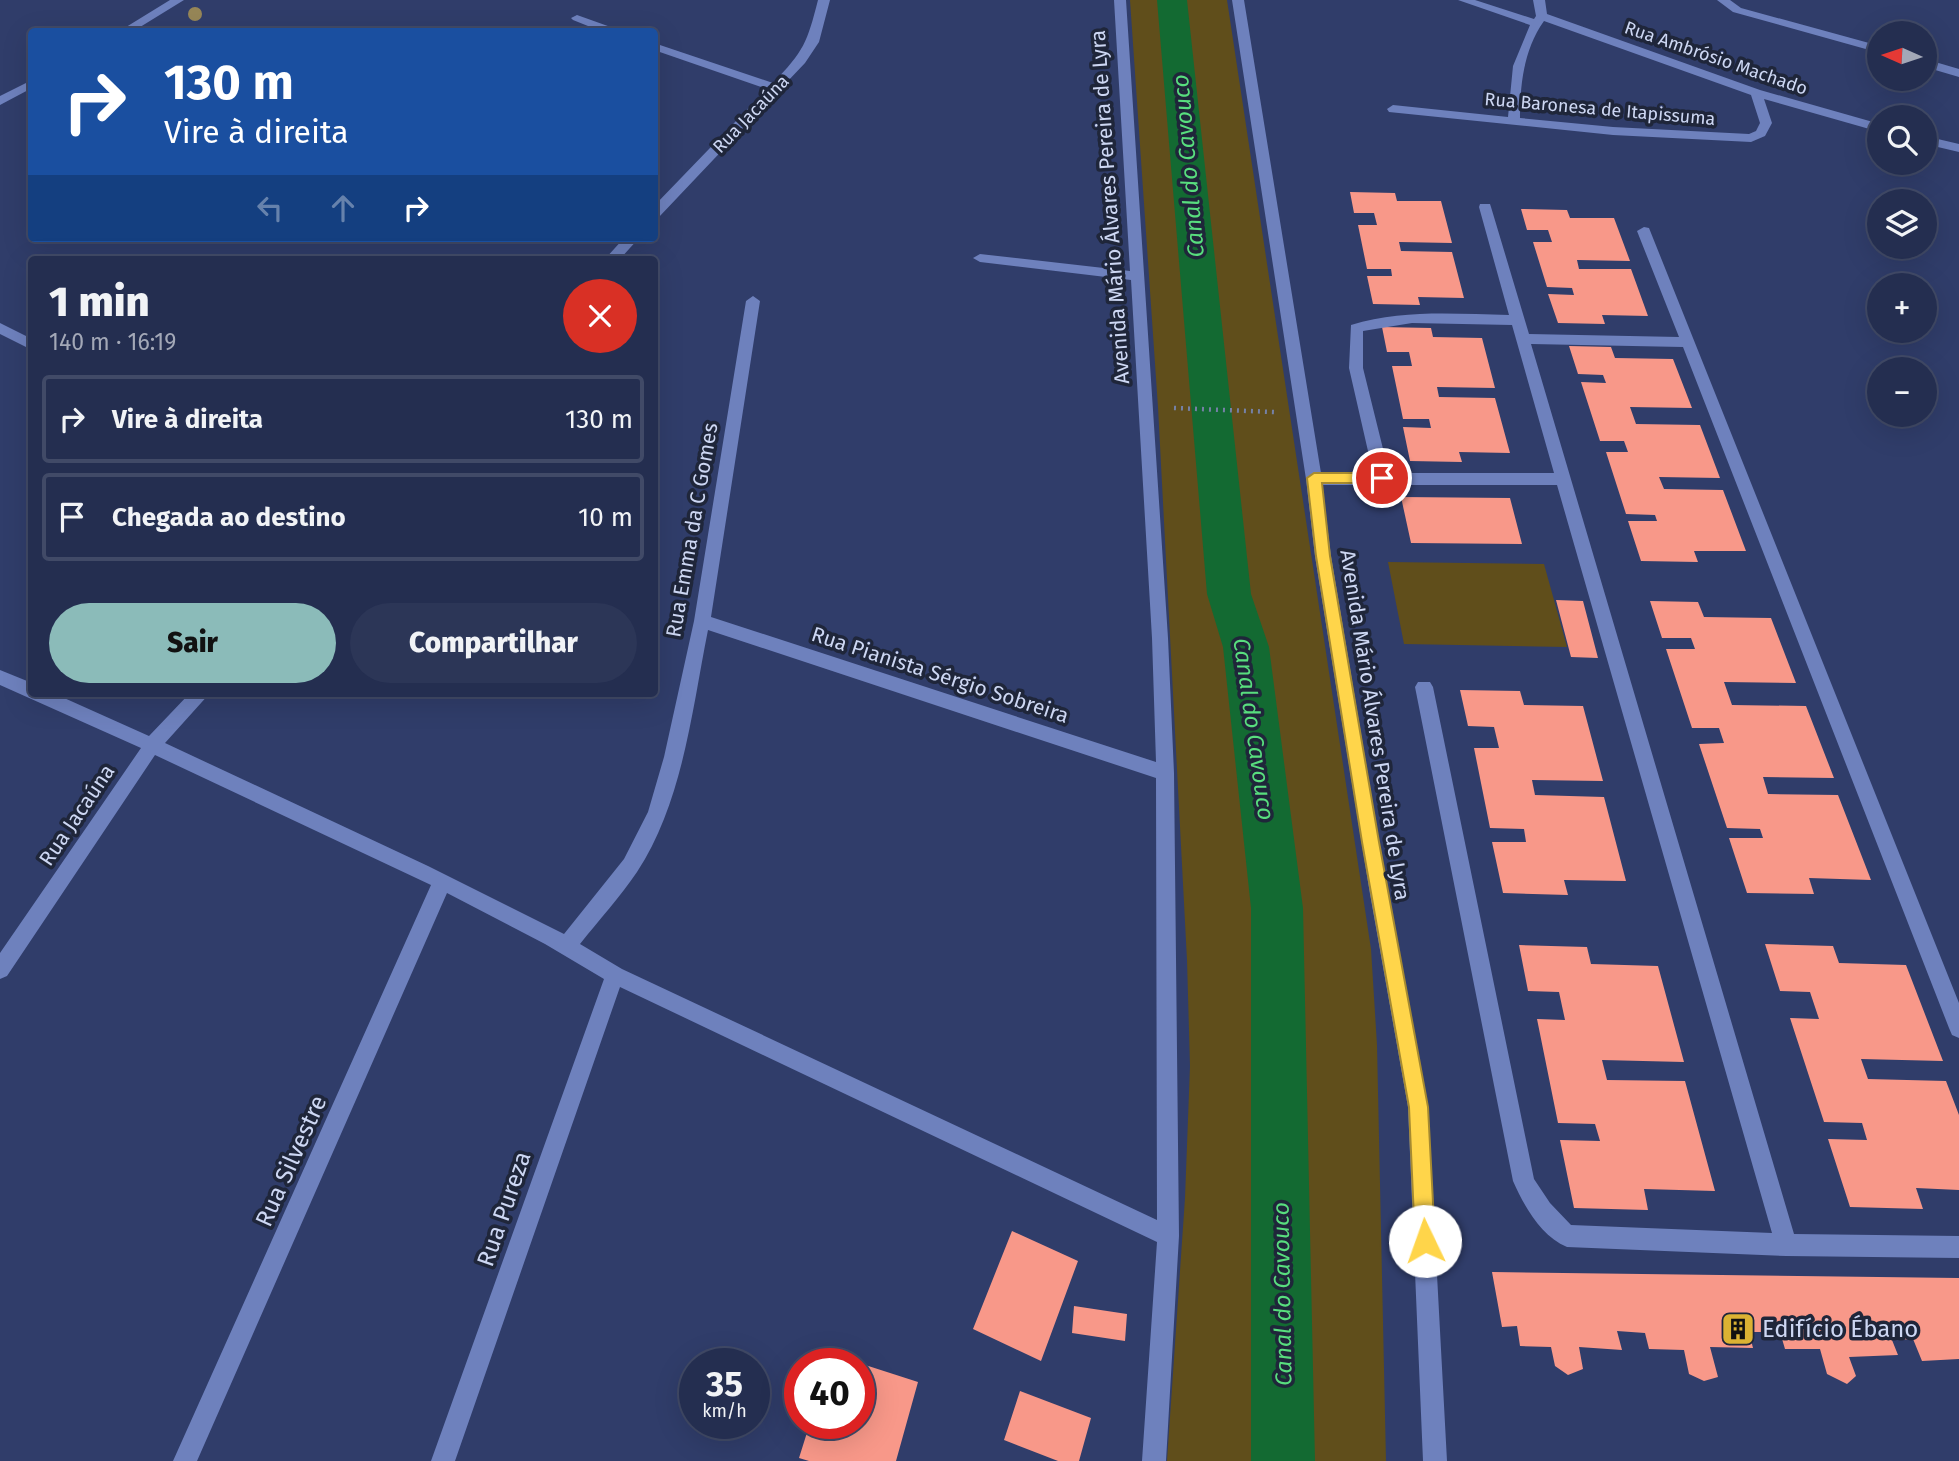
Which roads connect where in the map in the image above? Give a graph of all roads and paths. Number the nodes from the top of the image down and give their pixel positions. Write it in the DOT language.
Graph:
graph roads {
  1 [pos="178,0"];
  2 [pos="824,0"];
  3 [pos="1120,0"];
  4 [pos="1238,0"];
  5 [pos="1464,0"];
  6 [pos="1539,0"];
  7 [pos="1723,0"];
  8 [pos="577,18"];
  9 [pos="1539,19"];
  10 [pos="130,28"];
  11 [pos="604,28"];
  12 [pos="1867,46"];
  13 [pos="658,47"];
  14 [pos="1937,67"];
  15 [pos="1959,73"];
  16 [pos="28,85"];
  17 [pos="775,88"];
  18 [pos="1756,93"];
  19 [pos="0,101"];
  20 [pos="1393,109"];
  21 [pos="1514,121"];
  22 [pos="1867,124"];
  23 [pos="1937,143"];
  24 [pos="1959,148"];
  25 [pos="1485,207"];
  26 [pos="658,210"];
  27 [pos="1644,231"];
  28 [pos="980,258"];
  29 [pos="1137,276"];
  30 [pos="753,301"];
  31 [pos="1517,320"];
  32 [pos="0,328"];
  33 [pos="1523,339"];
  34 [pos="1689,342"];
  35 [pos="28,343"];
  36 [pos="1189,408"];
  37 [pos="1234,410"];
  38 [pos="1314,478"];
  39 [pos="1382,478"];
  40 [pos="1563,479"];
  41 [pos="702,621"];
  42 [pos="0,677"];
  43 [pos="1424,687"];
  44 [pos="28,689"];
  45 [pos="45,697"];
  46 [pos="197,697"];
  47 [pos="153,744"];
  48 [pos="1165,773"];
  49 [pos="442,882"];
  50 [pos="567,945"];
  51 [pos="0,970"];
  52 [pos="615,975"];
  53 [pos="1959,1028"];
  54 [pos="1168,1236"];
  55 [pos="1786,1245"];
  56 [pos="1959,1247"];
  57 [pos="185,1461"];
  58 [pos="443,1461"];
  59 [pos="1154,1461"];
  60 [pos="1435,1461"];
  1 -- 10 [label="street"];
  2 -- 17 [label="street, Rua Jacaúna"];
  3 -- 29 [label="street, Avenida Mário Álvares Pereira de Lyra"];
  4 -- 38 [label="street, Avenida Mário Álvares Pereira de Lyra"];
  5 -- 9 [label="street, Rua Ambrósio Machado"];
  6 -- 9 [label="street"];
  7 -- 12 [label="street"];
  8 -- 11 [label="street"];
  9 -- 18 [label="street, Rua Ambrósio Machado"];
  9 -- 21 [label="street"];
  13 -- 17 [label="street"];
  14 -- 15 [label="street"];
  16 -- 19 [label="street"];
  17 -- 26 [label="street, Rua Jacaúna"];
  18 -- 21 [label="street, Rua Baronesa de Itapissuma"];
  18 -- 22 [label="street, Rua Ambrósio Machado"];
  20 -- 21 [label="street, Rua Baronesa de Itapissuma"];
  23 -- 24 [label="street"];
  25 -- 31 [label="street"];
  27 -- 34 [label="street"];
  28 -- 29 [label="street"];
  29 -- 48 [label="street, Avenida Mário Álvares Pereira de Lyra"];
  30 -- 41 [label="street, Rua Emma da C Gomes"];
  31 -- 33 [label="street"];
  31 -- 39 [label="street"];
  32 -- 35 [label="street"];
  33 -- 34 [label="street"];
  33 -- 40 [label="street"];
  34 -- 53 [label="street"];
  36 -- 37 [label="path"];
  38 -- 39 [label="street"];
  38 -- 60 [label="street, Avenida Mário Álvares Pereira de Lyra"];
  39 -- 40 [label="street"];
  40 -- 55 [label="street"];
  41 -- 48 [label="street, Rua Pianista Sérgio Sobreira"];
  41 -- 50 [label="street, Rua Emma da C Gomes"];
  42 -- 44 [label="street"];
  43 -- 55 [label="street"];
  45 -- 47 [label="street"];
  46 -- 47 [label="street, Rua Jacaúna"];
  47 -- 49 [label="street"];
  47 -- 51 [label="street, Rua Jacaúna"];
  48 -- 54 [label="street, Avenida Mário Álvares Pereira de Lyra"];
  49 -- 50 [label="street"];
  49 -- 57 [label="street, Rua Silvestre"];
  50 -- 52 [label="street"];
  52 -- 54 [label="street"];
  52 -- 58 [label="street, Rua Pureza"];
  54 -- 59 [label="street, Avenida Mário Álvares Pereira de Lyra"];
  55 -- 56 [label="street"];
}
